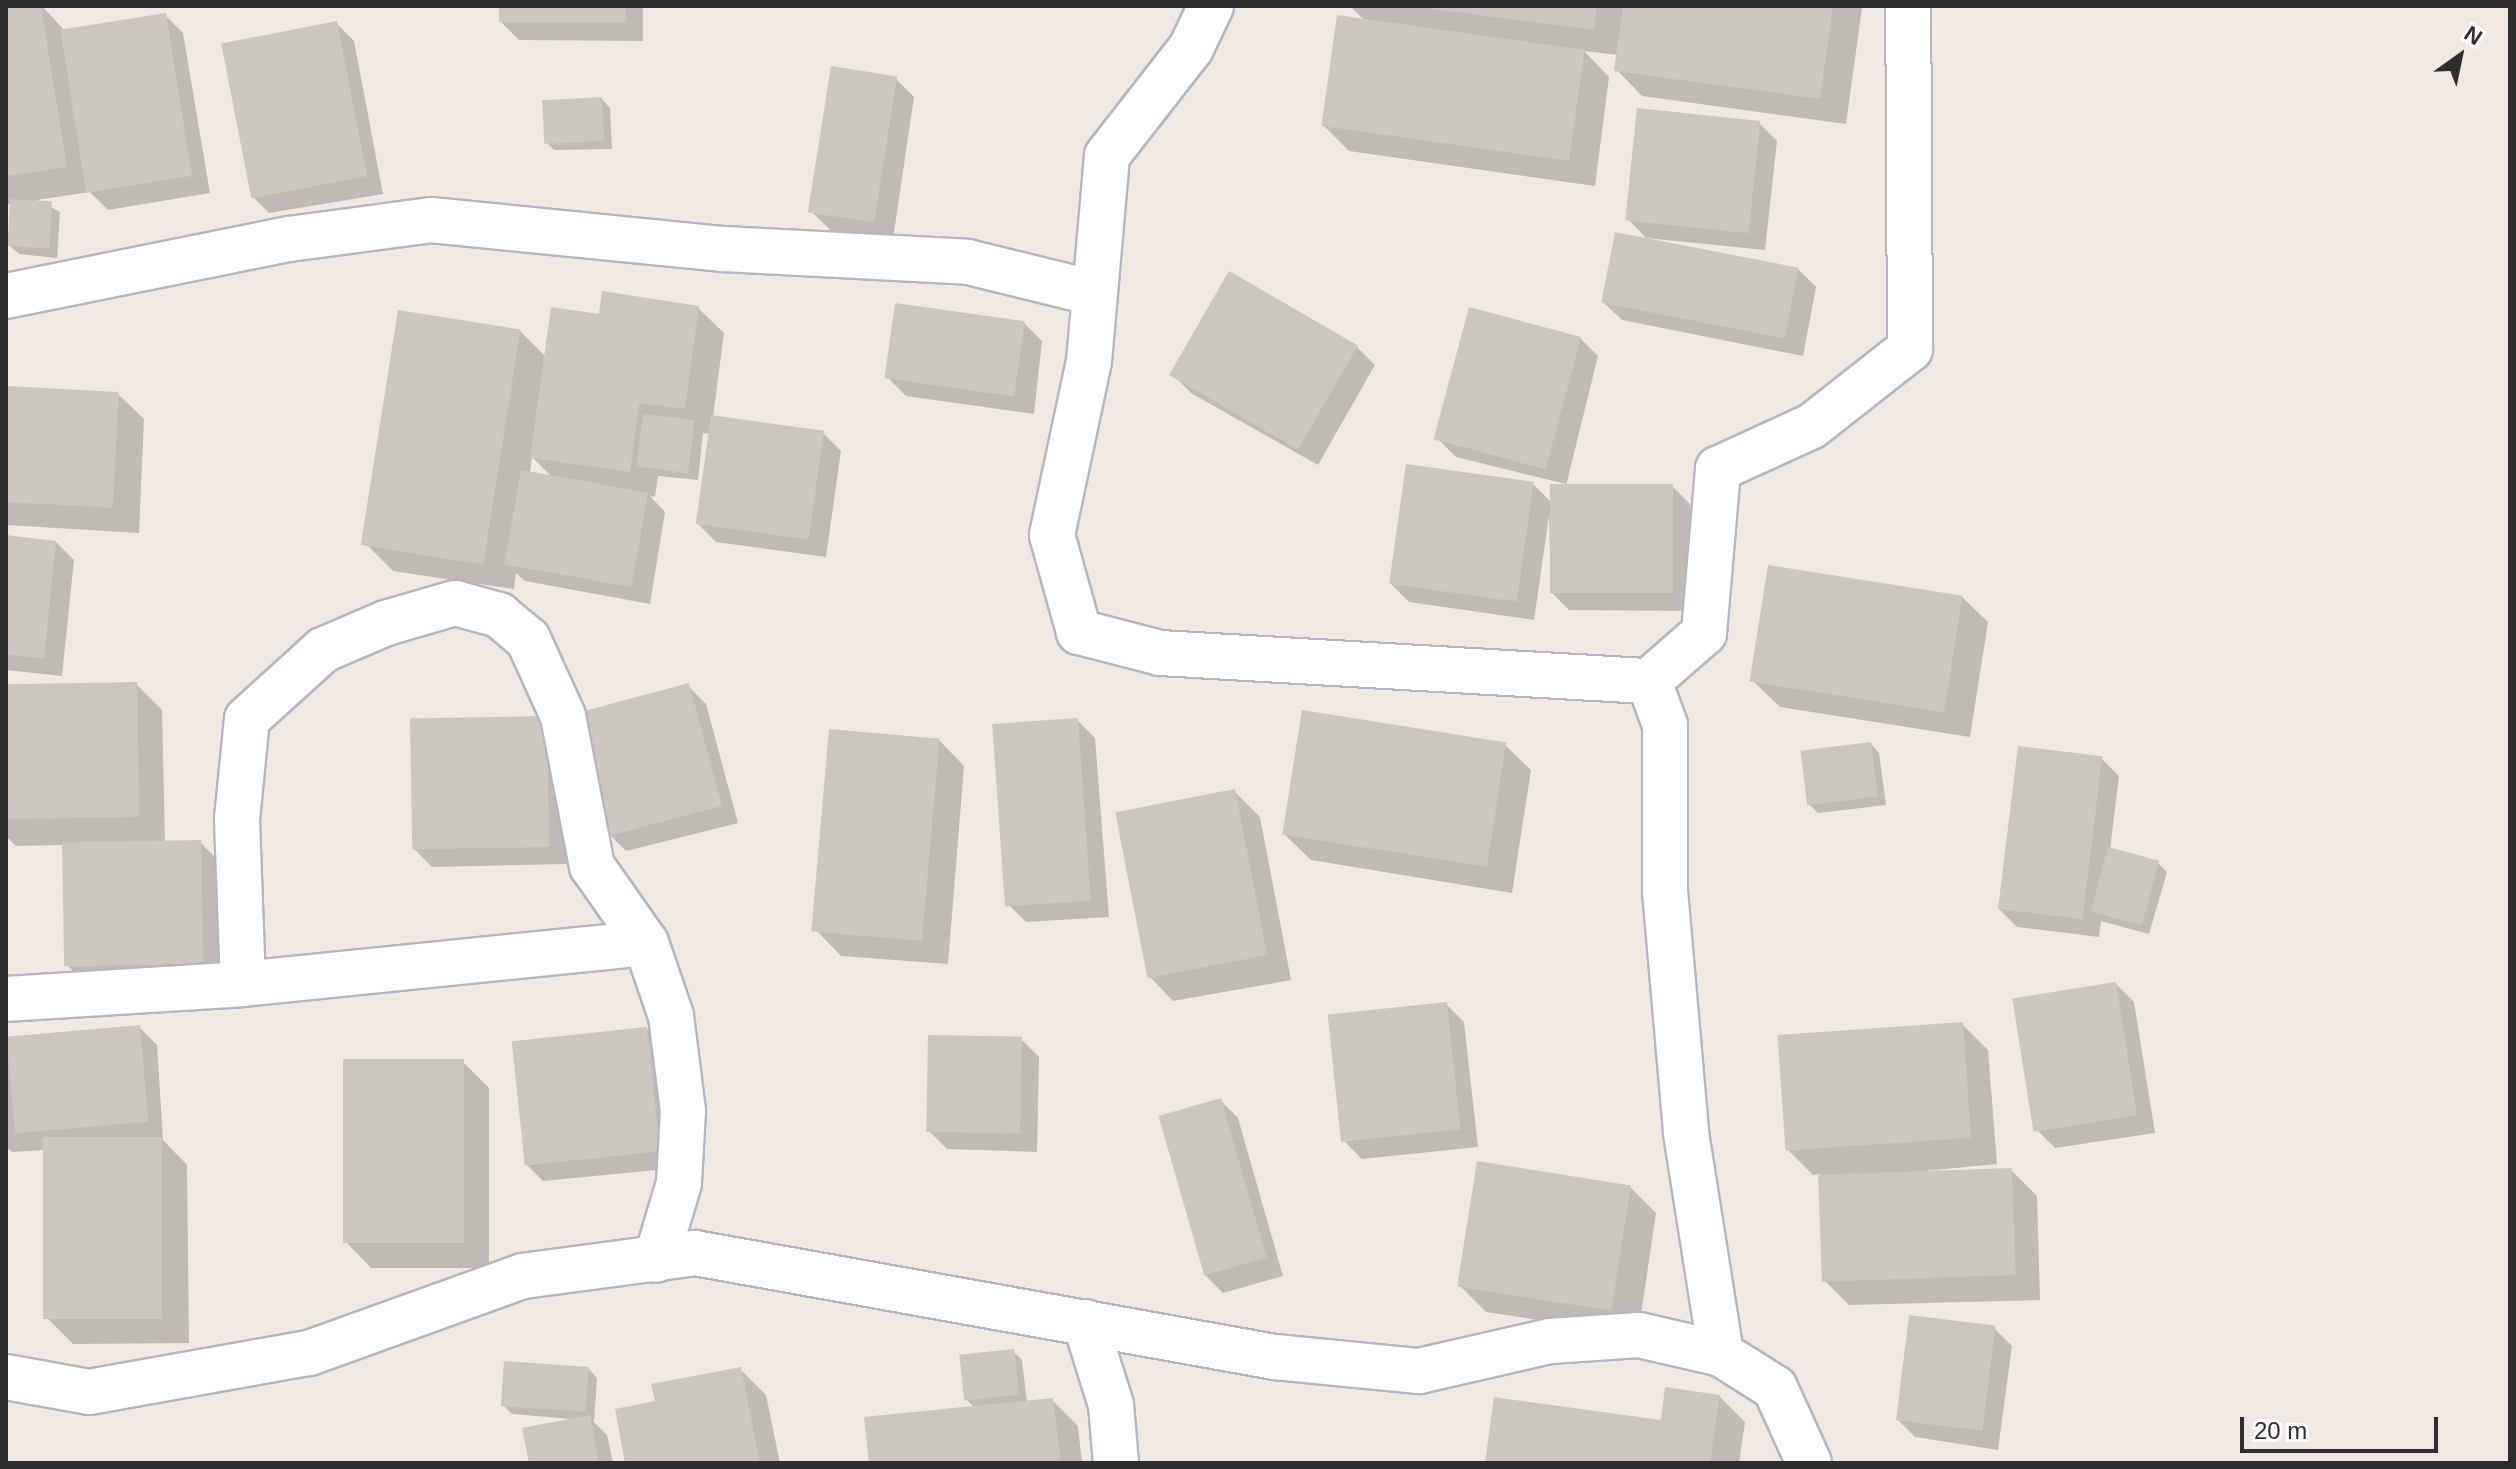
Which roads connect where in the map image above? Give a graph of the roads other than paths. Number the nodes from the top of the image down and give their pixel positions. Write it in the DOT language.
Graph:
graph roads {
  1 [pos="1211,6"];
  2 [pos="1908,6"];
  3 [pos="1094,293"];
  4 [pos="6,296"];
  5 [pos="1649,681"];
  6 [pos="646,943"];
  7 [pos="243,984"];
  8 [pos="6,999"];
  9 [pos="656,1260"];
  10 [pos="1085,1322"];
  11 [pos="1721,1354"];
  12 [pos="6,1377"];
  13 [pos="1116,1463"];
  14 [pos="1809,1463"];
  1 -- 3 [label="street"];
  2 -- 5 [label="street"];
  3 -- 4 [label="street"];
  3 -- 5 [label="street"];
  5 -- 11 [label="street"];
  6 -- 7 [label="street"];
  6 -- 7 [label="street"];
  6 -- 9 [label="street"];
  7 -- 8 [label="street"];
  9 -- 10 [label="street"];
  9 -- 12 [label="street"];
  10 -- 11 [label="street"];
  10 -- 13 [label="street"];
  11 -- 14 [label="street"];
}
